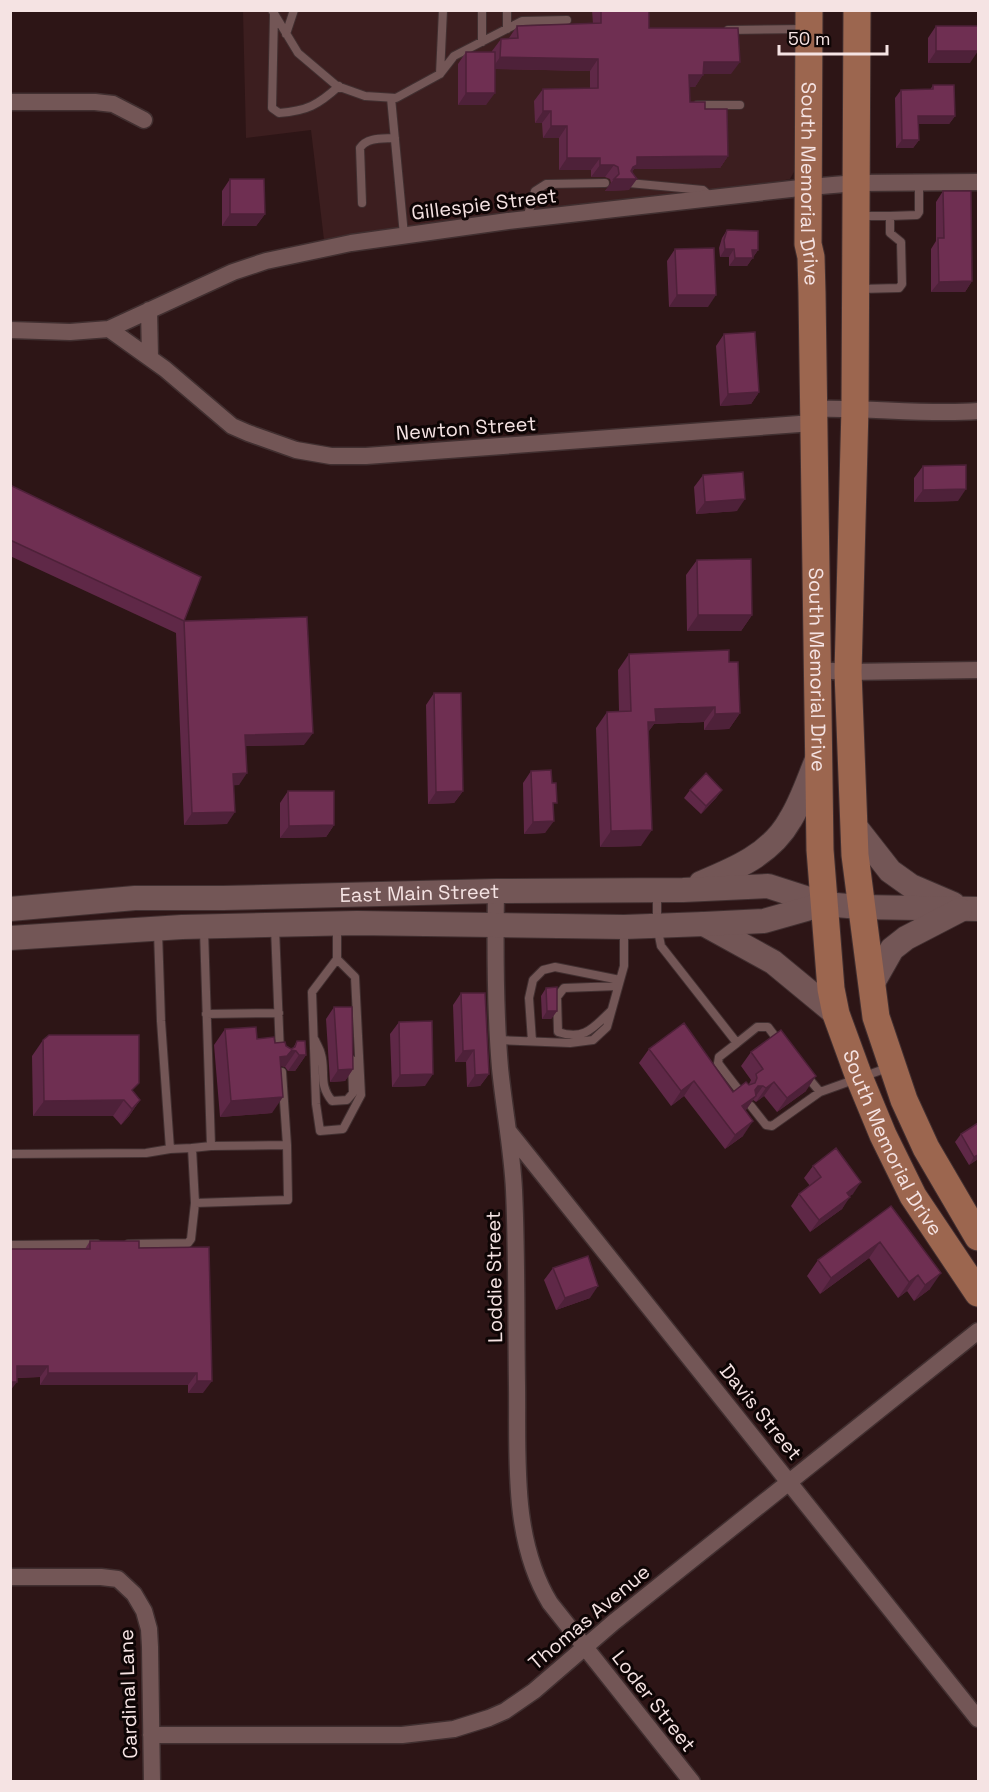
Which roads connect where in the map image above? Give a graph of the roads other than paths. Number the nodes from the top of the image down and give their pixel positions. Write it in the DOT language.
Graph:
graph roads {
  1 [pos="294,10"];
  2 [pos="443,10"];
  3 [pos="482,10"];
  4 [pos="507,10"];
  5 [pos="857,10"];
  6 [pos="273,12"];
  7 [pos="567,20"];
  8 [pos="809,20"];
  9 [pos="507,29"];
  10 [pos="724,30"];
  11 [pos="286,34"];
  12 [pos="482,42"];
  13 [pos="440,74"];
  14 [pos="339,86"];
  15 [pos="391,98"];
  16 [pos="10,102"];
  17 [pos="693,105"];
  18 [pos="740,105"];
  19 [pos="144,120"];
  20 [pos="395,138"];
  21 [pos="919,182"];
  22 [pos="978,182"];
  23 [pos="605,183"];
  24 [pos="629,183"];
  25 [pos="856,183"];
  26 [pos="809,187"];
  27 [pos="711,197"];
  28 [pos="362,203"];
  29 [pos="857,216"];
  30 [pos="890,216"];
  31 [pos="527,218"];
  32 [pos="404,235"];
  33 [pos="856,289"];
  34 [pos="149,310"];
  35 [pos="109,329"];
  36 [pos="10,330"];
  37 [pos="150,357"];
  38 [pos="855,408"];
  39 [pos="978,411"];
  40 [pos="813,416"];
  41 [pos="818,670"];
  42 [pos="978,670"];
  43 [pos="848,672"];
  44 [pos="818,757"];
  45 [pos="854,825"];
  46 [pos="657,890"];
  47 [pos="683,890"];
  48 [pos="496,891"];
  49 [pos="824,904"];
  50 [pos="860,907"];
  51 [pos="10,909"];
  52 [pos="971,909"];
  53 [pos="338,923"];
  54 [pos="704,924"];
  55 [pos="275,925"];
  56 [pos="496,926"];
  57 [pos="657,926"];
  58 [pos="204,927"];
  59 [pos="624,927"];
  60 [pos="158,928"];
  61 [pos="10,938"];
  62 [pos="338,958"];
  63 [pos="619,983"];
  64 [pos="871,986"];
  65 [pos="356,1007"];
  66 [pos="611,1010"];
  67 [pos="279,1013"];
  68 [pos="206,1014"];
  69 [pos="836,1014"];
  70 [pos="312,1034"];
  71 [pos="498,1040"];
  72 [pos="532,1041"];
  73 [pos="737,1043"];
  74 [pos="783,1046"];
  75 [pos="280,1058"];
  76 [pos="798,1064"];
  77 [pos="892,1067"];
  78 [pos="282,1072"];
  79 [pos="859,1077"];
  80 [pos="741,1092"];
  81 [pos="820,1092"];
  82 [pos="751,1106"];
  83 [pos="509,1132"];
  84 [pos="287,1145"];
  85 [pos="211,1146"];
  86 [pos="192,1148"];
  87 [pos="170,1149"];
  88 [pos="10,1154"];
  89 [pos="195,1203"];
  90 [pos="978,1237"];
  91 [pos="106,1244"];
  92 [pos="117,1244"];
  93 [pos="10,1245"];
  94 [pos="978,1293"];
  95 [pos="978,1331"];
  96 [pos="791,1482"];
  97 [pos="10,1577"];
  98 [pos="584,1646"];
  99 [pos="978,1719"];
  100 [pos="151,1735"];
  101 [pos="152,1782"];
  102 [pos="692,1782"];
  1 -- 11 [label="lane"];
  2 -- 13 [label="lane"];
  3 -- 12 [label="lane"];
  4 -- 9 [label="lane"];
  5 -- 25 [label="main road, South Memorial Drive"];
  6 -- 11 [label="lane"];
  6 -- 14 [label="lane"];
  7 -- 9 [label="lane"];
  8 -- 10 [label="lane"];
  8 -- 26 [label="main road, South Memorial Drive"];
  9 -- 12 [label="lane"];
  11 -- 14 [label="lane"];
  12 -- 13 [label="lane"];
  13 -- 15 [label="lane"];
  14 -- 15 [label="lane"];
  15 -- 20 [label="lane"];
  16 -- 19 [label="street"];
  17 -- 18 [label="lane"];
  20 -- 28 [label="lane"];
  20 -- 32 [label="lane"];
  21 -- 22 [label="street, Gillespie Street"];
  21 -- 25 [label="street, Gillespie Street"];
  21 -- 30 [label="lane"];
  23 -- 31 [label="lane"];
  24 -- 27 [label="lane"];
  25 -- 26 [label="street, Gillespie Street"];
  25 -- 29 [label="main road, South Memorial Drive"];
  26 -- 27 [label="street, Gillespie Street"];
  26 -- 40 [label="main road, South Memorial Drive"];
  27 -- 31 [label="street, Gillespie Street"];
  29 -- 30 [label="lane"];
  29 -- 33 [label="main road, South Memorial Drive"];
  30 -- 33 [label="lane"];
  31 -- 32 [label="street, Gillespie Street"];
  32 -- 34 [label="street, Gillespie Street"];
  33 -- 38 [label="main road, South Memorial Drive"];
  34 -- 35 [label="street, Gillespie Street"];
  34 -- 37 [label="street"];
  35 -- 36 [label="street, Gillespie Street"];
  35 -- 37 [label="street, Newton Street"];
  37 -- 40 [label="street, Newton Street"];
  38 -- 39 [label="street, Newton Street"];
  38 -- 40 [label="street, Newton Street"];
  38 -- 43 [label="main road, South Memorial Drive"];
  40 -- 41 [label="main road, South Memorial Drive"];
  41 -- 43 [label="street"];
  41 -- 44 [label="main road, South Memorial Drive"];
  42 -- 43 [label="street"];
  43 -- 45 [label="main road, South Memorial Drive"];
  44 -- 47 [label="main road"];
  44 -- 49 [label="main road, South Memorial Drive"];
  45 -- 50 [label="main road, South Memorial Drive"];
  45 -- 52 [label="main road"];
  46 -- 47 [label="main road, East Main Street"];
  46 -- 48 [label="main road, East Main Street"];
  46 -- 57 [label="lane"];
  47 -- 49 [label="main road, East Main Street"];
  48 -- 51 [label="main road, East Main Street"];
  48 -- 56 [label="street, Loddie Street"];
  49 -- 50 [label="main road, East Main Street"];
  49 -- 54 [label="main road, East Main Street"];
  49 -- 69 [label="main road, South Memorial Drive"];
  50 -- 52 [label="main road, East Main Street"];
  50 -- 64 [label="main road, South Memorial Drive"];
  52 -- 64 [label="main road"];
  53 -- 55 [label="main road, East Main Street"];
  53 -- 56 [label="main road, East Main Street"];
  53 -- 62 [label="lane"];
  54 -- 57 [label="main road, East Main Street"];
  54 -- 69 [label="main road"];
  55 -- 58 [label="main road, East Main Street"];
  55 -- 67 [label="lane"];
  56 -- 59 [label="main road, East Main Street"];
  56 -- 71 [label="street, Loddie Street"];
  57 -- 59 [label="main road, East Main Street"];
  57 -- 73 [label="lane"];
  58 -- 60 [label="main road, East Main Street"];
  58 -- 68 [label="lane"];
  59 -- 63 [label="lane"];
  60 -- 61 [label="main road, East Main Street"];
  60 -- 87 [label="lane"];
  62 -- 65 [label="lane"];
  62 -- 70 [label="lane"];
  63 -- 66 [label="lane"];
  63 -- 66 [label="lane"];
  63 -- 72 [label="lane"];
  64 -- 77 [label="main road, South Memorial Drive"];
  65 -- 70 [label="lane"];
  65 -- 70 [label="lane"];
  66 -- 72 [label="lane"];
  67 -- 68 [label="lane"];
  67 -- 75 [label="lane"];
  68 -- 85 [label="lane"];
  69 -- 79 [label="main road, South Memorial Drive"];
  71 -- 72 [label="lane"];
  71 -- 83 [label="street, Loddie Street"];
  73 -- 74 [label="lane"];
  73 -- 80 [label="lane"];
  76 -- 81 [label="lane"];
  77 -- 79 [label="lane"];
  77 -- 90 [label="main road, South Memorial Drive"];
  78 -- 84 [label="lane"];
  79 -- 81 [label="lane"];
  79 -- 94 [label="main road, South Memorial Drive"];
  81 -- 82 [label="lane"];
  83 -- 96 [label="street, Davis Street"];
  83 -- 98 [label="street, Loddie Street"];
  84 -- 85 [label="lane"];
  84 -- 89 [label="lane"];
  85 -- 86 [label="lane"];
  86 -- 87 [label="lane"];
  86 -- 89 [label="lane"];
  87 -- 88 [label="lane"];
  89 -- 92 [label="lane"];
  91 -- 93 [label="lane"];
  95 -- 96 [label="street, Thomas Avenue"];
  96 -- 98 [label="street, Thomas Avenue"];
  96 -- 99 [label="street, Davis Street"];
  97 -- 100 [label="street, Cardinal Lane"];
  98 -- 100 [label="street, Thomas Avenue"];
  98 -- 102 [label="street, Loder Street"];
  100 -- 101 [label="street, Cardinal Lane"];
}
